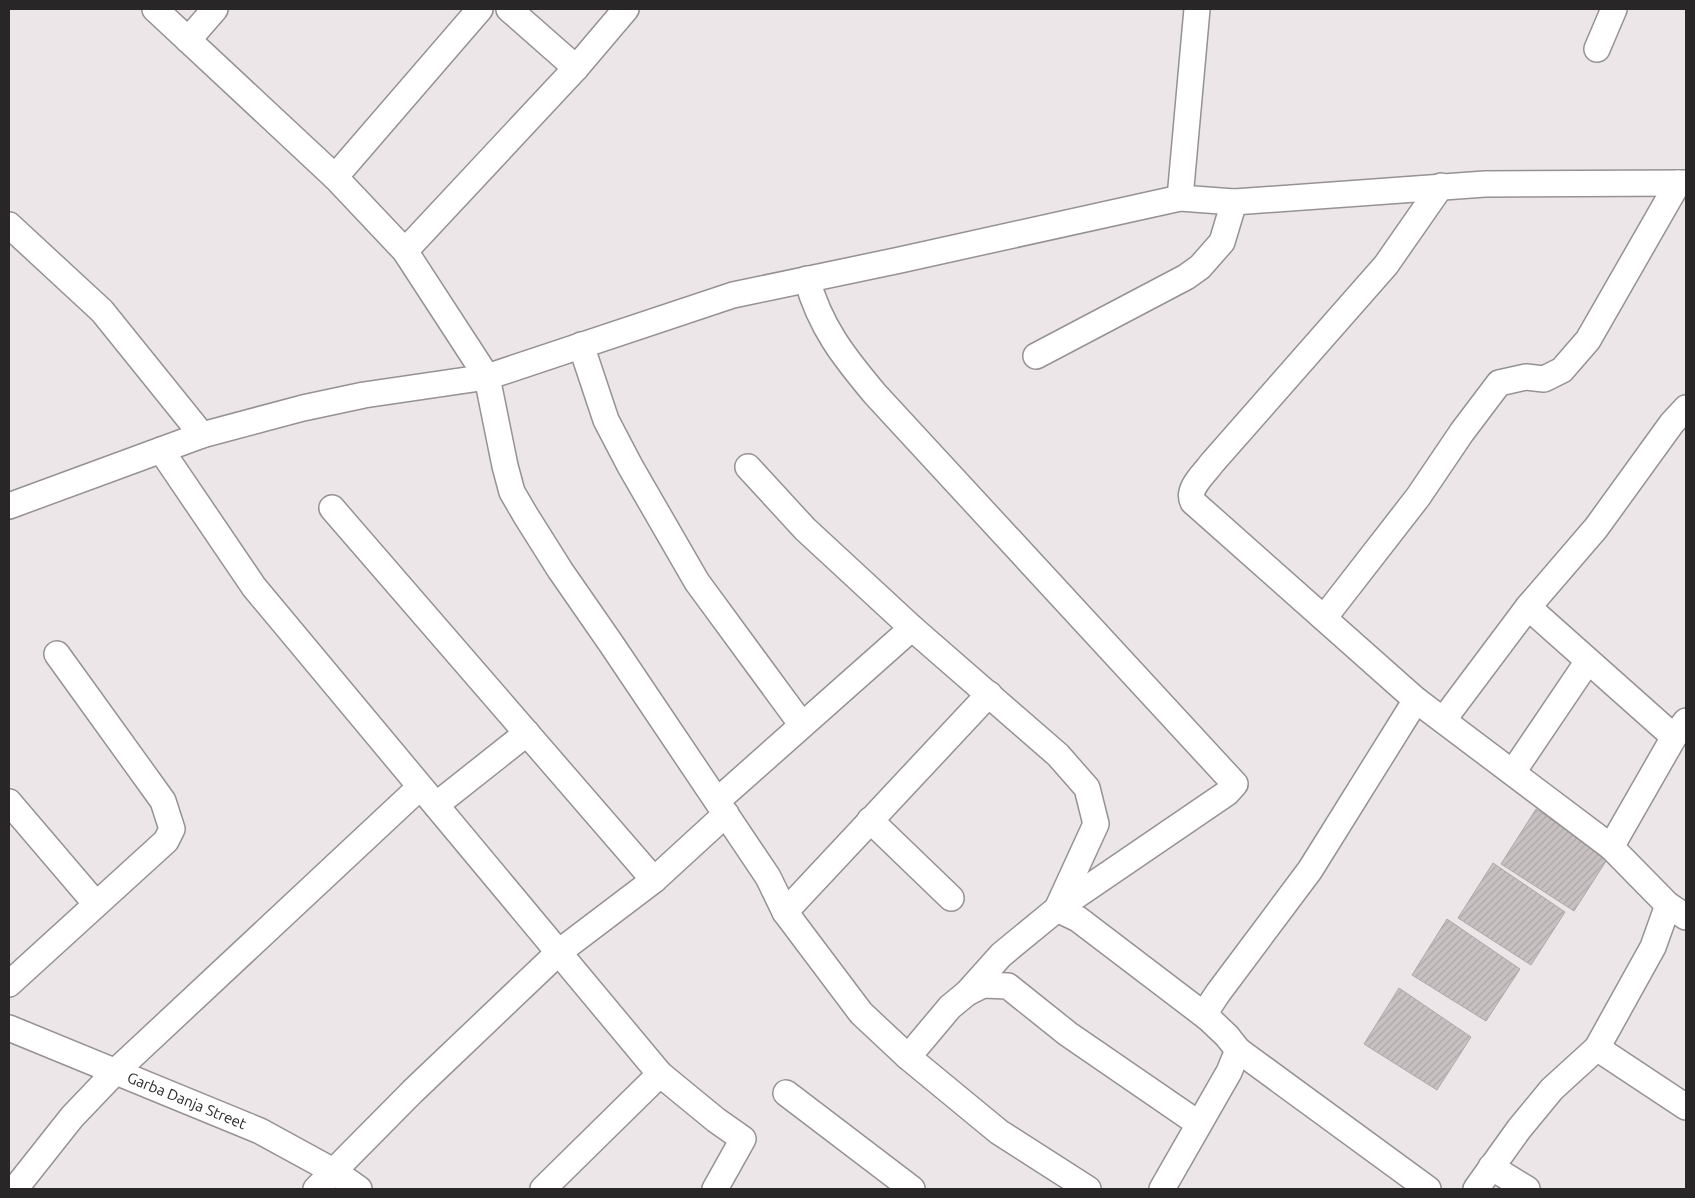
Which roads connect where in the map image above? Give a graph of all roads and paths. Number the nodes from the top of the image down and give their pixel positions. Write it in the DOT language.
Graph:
graph roads {
  1 [pos="155,9"];
  2 [pos="215,9"];
  3 [pos="480,9"];
  4 [pos="509,9"];
  5 [pos="626,9"];
  6 [pos="1197,9"];
  7 [pos="1614,9"];
  8 [pos="188,40"];
  9 [pos="1597,49"];
  10 [pos="576,68"];
  11 [pos="335,177"];
  12 [pos="1682,183"];
  13 [pos="1441,186"];
  14 [pos="1180,198"];
  15 [pos="1234,202"];
  16 [pos="9,225"];
  17 [pos="405,251"];
  18 [pos="807,279"];
  19 [pos="581,345"];
  20 [pos="1036,356"];
  21 [pos="487,377"];
  22 [pos="1686,408"];
  23 [pos="202,435"];
  24 [pos="162,450"];
  25 [pos="748,467"];
  26 [pos="9,506"];
  27 [pos="332,508"];
  28 [pos="1528,607"];
  29 [pos="1324,618"];
  30 [pos="912,628"];
  31 [pos="57,654"];
  32 [pos="1588,661"];
  33 [pos="989,694"];
  34 [pos="1416,700"];
  35 [pos="1444,719"];
  36 [pos="802,725"];
  37 [pos="1680,729"];
  38 [pos="527,733"];
  39 [pos="1513,772"];
  40 [pos="420,787"];
  41 [pos="9,802"];
  42 [pos="436,805"];
  43 [pos="722,807"];
  44 [pos="870,820"];
  45 [pos="1611,847"];
  46 [pos="654,880"];
  47 [pos="951,898"];
  48 [pos="96,904"];
  49 [pos="1057,909"];
  50 [pos="1677,911"];
  51 [pos="785,912"];
  52 [pos="558,952"];
  53 [pos="9,984"];
  54 [pos="967,993"];
  55 [pos="1208,1018"];
  56 [pos="9,1028"];
  57 [pos="1597,1048"];
  58 [pos="1238,1050"];
  59 [pos="908,1057"];
  60 [pos="115,1072"];
  61 [pos="660,1074"];
  62 [pos="786,1093"];
  63 [pos="1686,1107"];
  64 [pos="1199,1124"];
  65 [pos="1491,1167"];
  66 [pos="335,1172"];
  67 [pos="15,1189"];
  68 [pos="316,1189"];
  69 [pos="359,1189"];
  70 [pos="543,1189"];
  71 [pos="715,1189"];
  72 [pos="912,1189"];
  73 [pos="1088,1189"];
  74 [pos="1162,1189"];
  75 [pos="1428,1189"];
  76 [pos="1476,1189"];
  77 [pos="1527,1189"];
  1 -- 8 [label="street"];
  2 -- 8 [label="street"];
  3 -- 11 [label="street"];
  4 -- 10 [label="street"];
  5 -- 10 [label="street"];
  6 -- 14 [label="street"];
  7 -- 9 [label="street"];
  8 -- 11 [label="street"];
  10 -- 17 [label="street"];
  11 -- 17 [label="street"];
  12 -- 13 [label="street"];
  12 -- 29 [label="street"];
  13 -- 15 [label="street"];
  13 -- 29 [label="street"];
  14 -- 15 [label="street"];
  14 -- 18 [label="street"];
  15 -- 20 [label="street"];
  16 -- 23 [label="street"];
  17 -- 21 [label="street"];
  18 -- 19 [label="street"];
  18 -- 49 [label="street"];
  19 -- 21 [label="street"];
  19 -- 36 [label="street"];
  21 -- 23 [label="street"];
  21 -- 43 [label="street"];
  22 -- 28 [label="street"];
  23 -- 24 [label="street"];
  24 -- 26 [label="street"];
  24 -- 40 [label="street"];
  25 -- 30 [label="street"];
  27 -- 38 [label="street"];
  28 -- 32 [label="street"];
  28 -- 35 [label="street"];
  29 -- 34 [label="street"];
  30 -- 33 [label="street"];
  30 -- 36 [label="street"];
  31 -- 48 [label="street"];
  32 -- 37 [label="street"];
  32 -- 39 [label="street"];
  33 -- 44 [label="street"];
  33 -- 49 [label="street"];
  34 -- 35 [label="street"];
  34 -- 55 [label="street"];
  35 -- 39 [label="street"];
  36 -- 43 [label="street"];
  37 -- 45 [label="street"];
  38 -- 42 [label="street"];
  38 -- 46 [label="street"];
  39 -- 45 [label="street"];
  40 -- 42 [label="street"];
  40 -- 60 [label="street"];
  41 -- 48 [label="street"];
  42 -- 52 [label="street"];
  43 -- 46 [label="street"];
  43 -- 51 [label="street"];
  44 -- 47 [label="street"];
  44 -- 51 [label="street"];
  45 -- 50 [label="street"];
  46 -- 52 [label="street"];
  48 -- 53 [label="street"];
  49 -- 54 [label="street"];
  49 -- 55 [label="street"];
  50 -- 57 [label="street"];
  51 -- 59 [label="street"];
  52 -- 61 [label="street"];
  52 -- 66 [label="street"];
  54 -- 59 [label="street"];
  54 -- 64 [label="street"];
  55 -- 58 [label="street"];
  56 -- 60 [label="street, Garba Danja Street"];
  57 -- 63 [label="street"];
  57 -- 65 [label="street"];
  58 -- 64 [label="street"];
  58 -- 75 [label="street"];
  59 -- 73 [label="street"];
  60 -- 66 [label="street, Garba Danja Street"];
  60 -- 67 [label="street"];
  61 -- 70 [label="street"];
  61 -- 71 [label="street"];
  62 -- 72 [label="street"];
  64 -- 74 [label="street"];
  65 -- 76 [label="street"];
  65 -- 77 [label="street"];
  66 -- 68 [label="street"];
  66 -- 69 [label="street, Garba Danja Street"];
}
